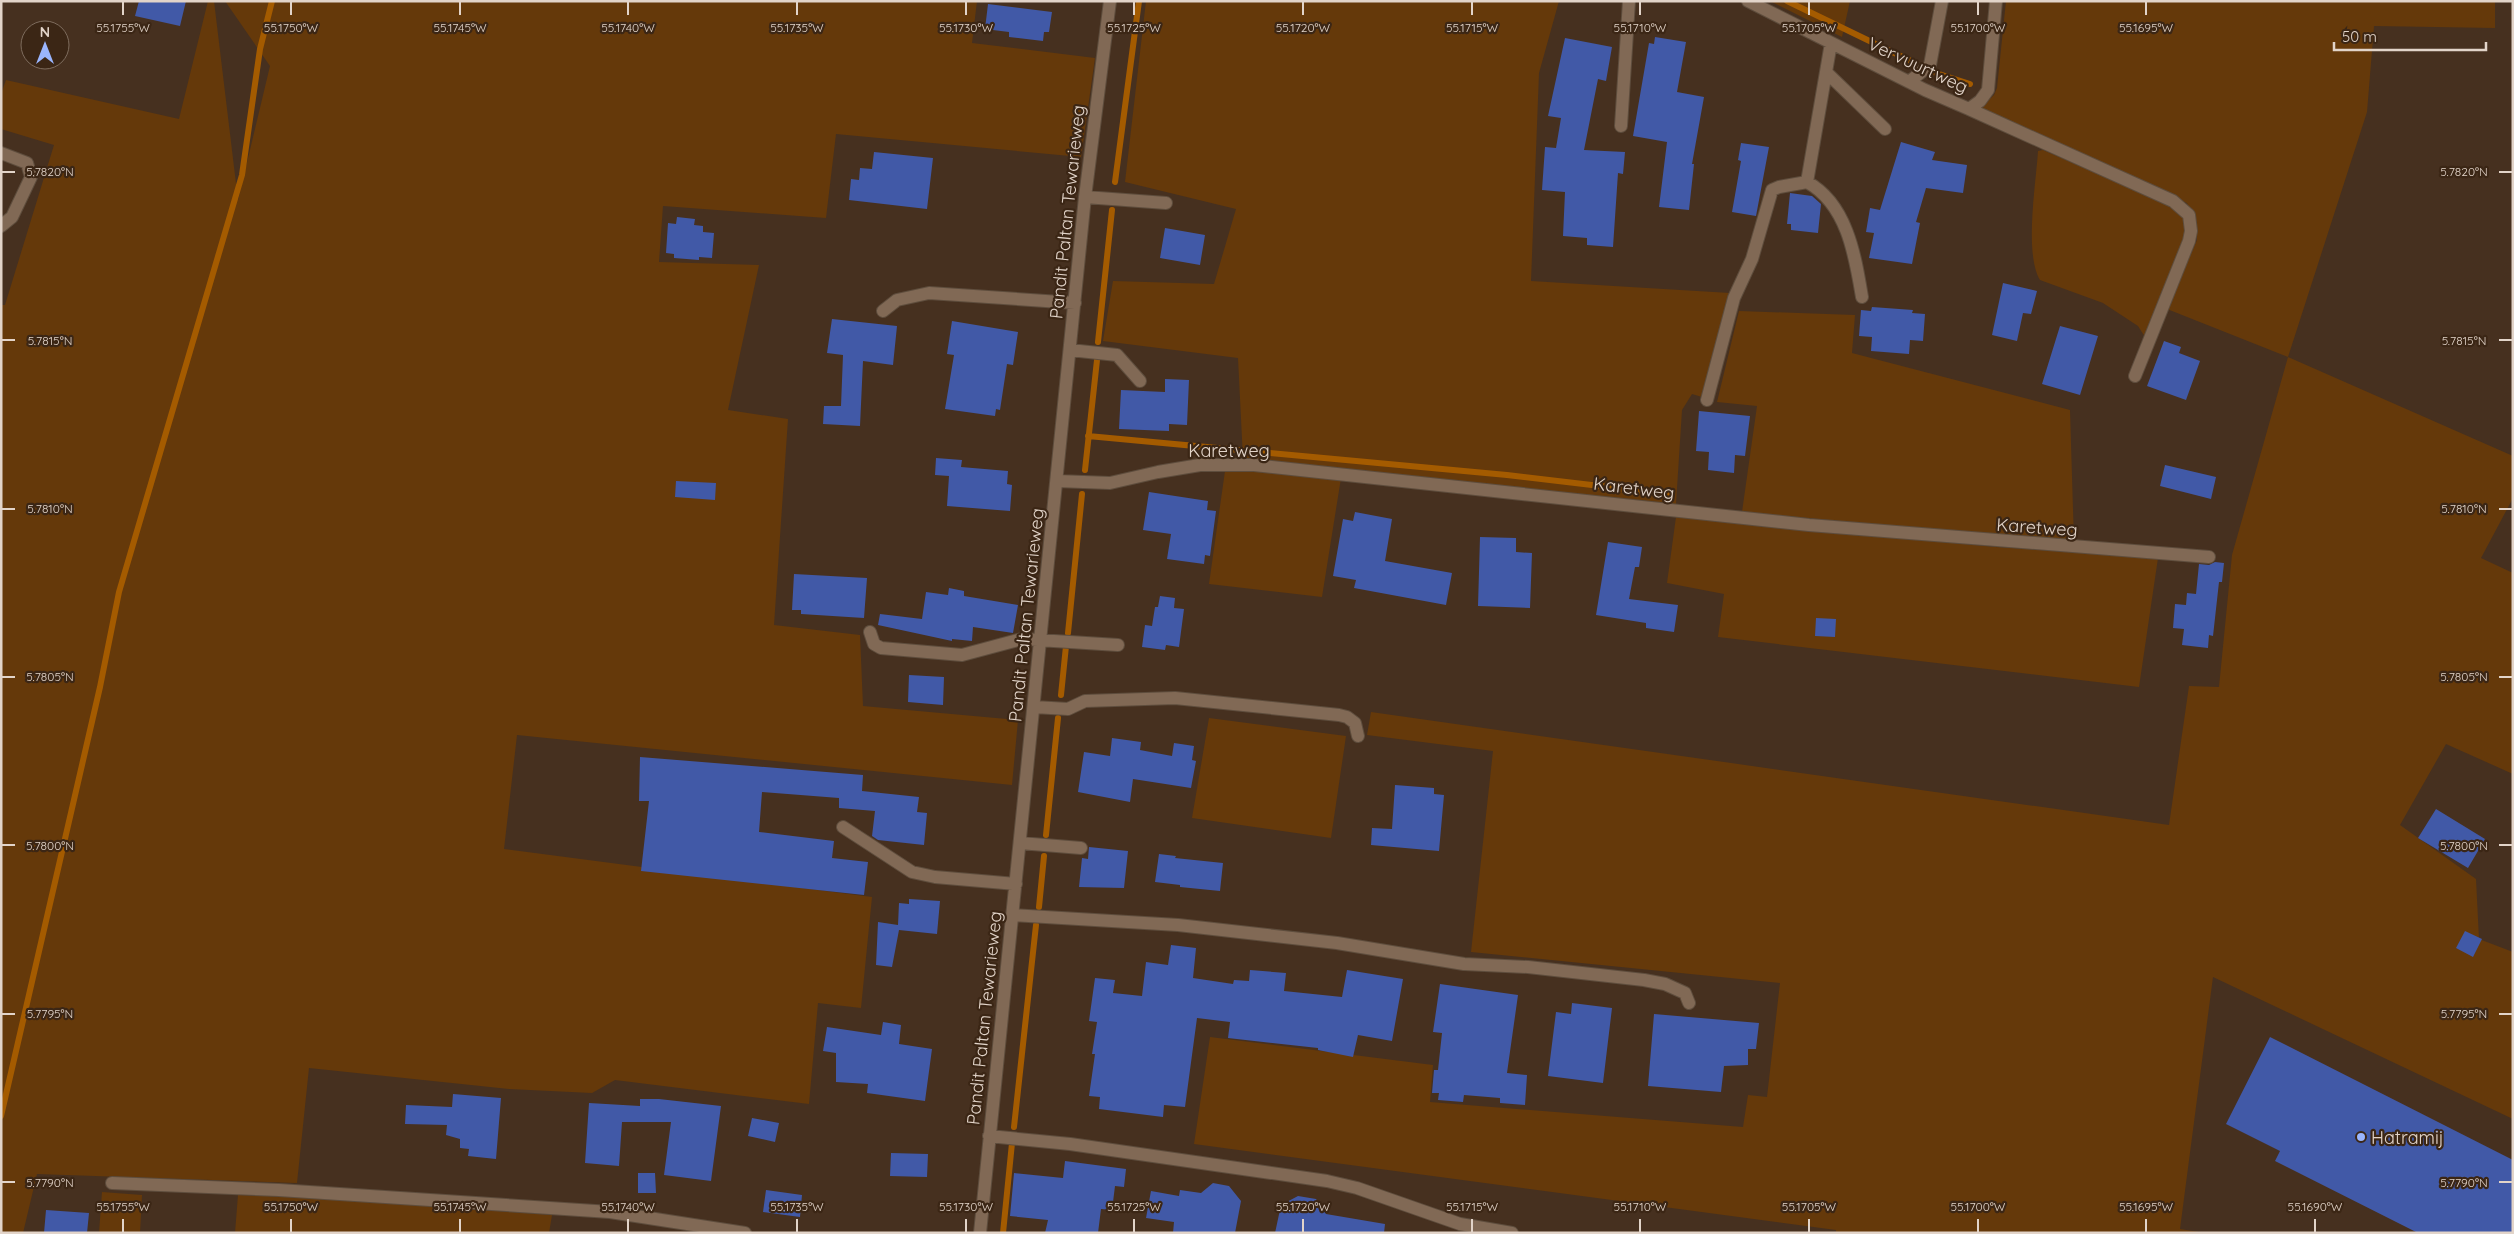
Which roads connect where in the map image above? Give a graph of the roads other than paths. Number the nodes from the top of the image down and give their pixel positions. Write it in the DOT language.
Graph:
graph roads {
  1 [pos="1110,1"];
  2 [pos="1630,1"];
  3 [pos="1748,1"];
  4 [pos="1942,1"];
  5 [pos="1996,1"];
  6 [pos="1831,43"];
  7 [pos="1826,72"];
  8 [pos="1909,82"];
  9 [pos="1969,109"];
  10 [pos="1621,126"];
  11 [pos="1886,130"];
  12 [pos="1,153"];
  13 [pos="1807,182"];
  14 [pos="1085,197"];
  15 [pos="1166,202"];
  16 [pos="1,226"];
  17 [pos="1862,296"];
  18 [pos="1075,303"];
  19 [pos="883,311"];
  20 [pos="1070,350"];
  21 [pos="2135,376"];
  22 [pos="1140,381"];
  23 [pos="1707,400"];
  24 [pos="1057,481"];
  25 [pos="2209,558"];
  26 [pos="870,632"];
  27 [pos="1041,640"];
  28 [pos="1118,645"];
  29 [pos="1034,707"];
  30 [pos="1358,736"];
  31 [pos="843,827"];
  32 [pos="1020,843"];
  33 [pos="1081,848"];
  34 [pos="1016,884"];
  35 [pos="1013,915"];
  36 [pos="1689,1003"];
  37 [pos="989,1136"];
  38 [pos="112,1183"];
  39 [pos="745,1233"];
  40 [pos="980,1233"];
  41 [pos="1512,1233"];
  1 -- 14 [label="street, Pandit Paltan Tewarieweg"];
  2 -- 10 [label="street"];
  3 -- 6 [label="street, Vervuurtweg"];
  4 -- 8 [label="street"];
  5 -- 9 [label="street, Vervuurtweg"];
  6 -- 7 [label="street"];
  6 -- 8 [label="street, Vervuurtweg"];
  7 -- 11 [label="street"];
  7 -- 13 [label="street"];
  8 -- 9 [label="street, Vervuurtweg"];
  9 -- 21 [label="street"];
  12 -- 16 [label="street"];
  13 -- 17 [label="street"];
  13 -- 23 [label="street"];
  14 -- 15 [label="street"];
  14 -- 18 [label="street, Pandit Paltan Tewarieweg"];
  18 -- 19 [label="street"];
  18 -- 20 [label="street, Pandit Paltan Tewarieweg"];
  20 -- 22 [label="street"];
  20 -- 24 [label="street, Pandit Paltan Tewarieweg"];
  24 -- 25 [label="street, Karetweg"];
  24 -- 27 [label="street, Pandit Paltan Tewarieweg"];
  26 -- 27 [label="street"];
  27 -- 28 [label="street"];
  27 -- 29 [label="street, Pandit Paltan Tewarieweg"];
  29 -- 30 [label="street"];
  29 -- 32 [label="street, Pandit Paltan Tewarieweg"];
  31 -- 34 [label="street"];
  32 -- 33 [label="street"];
  32 -- 34 [label="street, Pandit Paltan Tewarieweg"];
  34 -- 35 [label="street, Pandit Paltan Tewarieweg"];
  35 -- 36 [label="street"];
  35 -- 37 [label="street, Pandit Paltan Tewarieweg"];
  37 -- 40 [label="street, Pandit Paltan Tewarieweg"];
  37 -- 41 [label="street"];
  38 -- 39 [label="street"];
}
